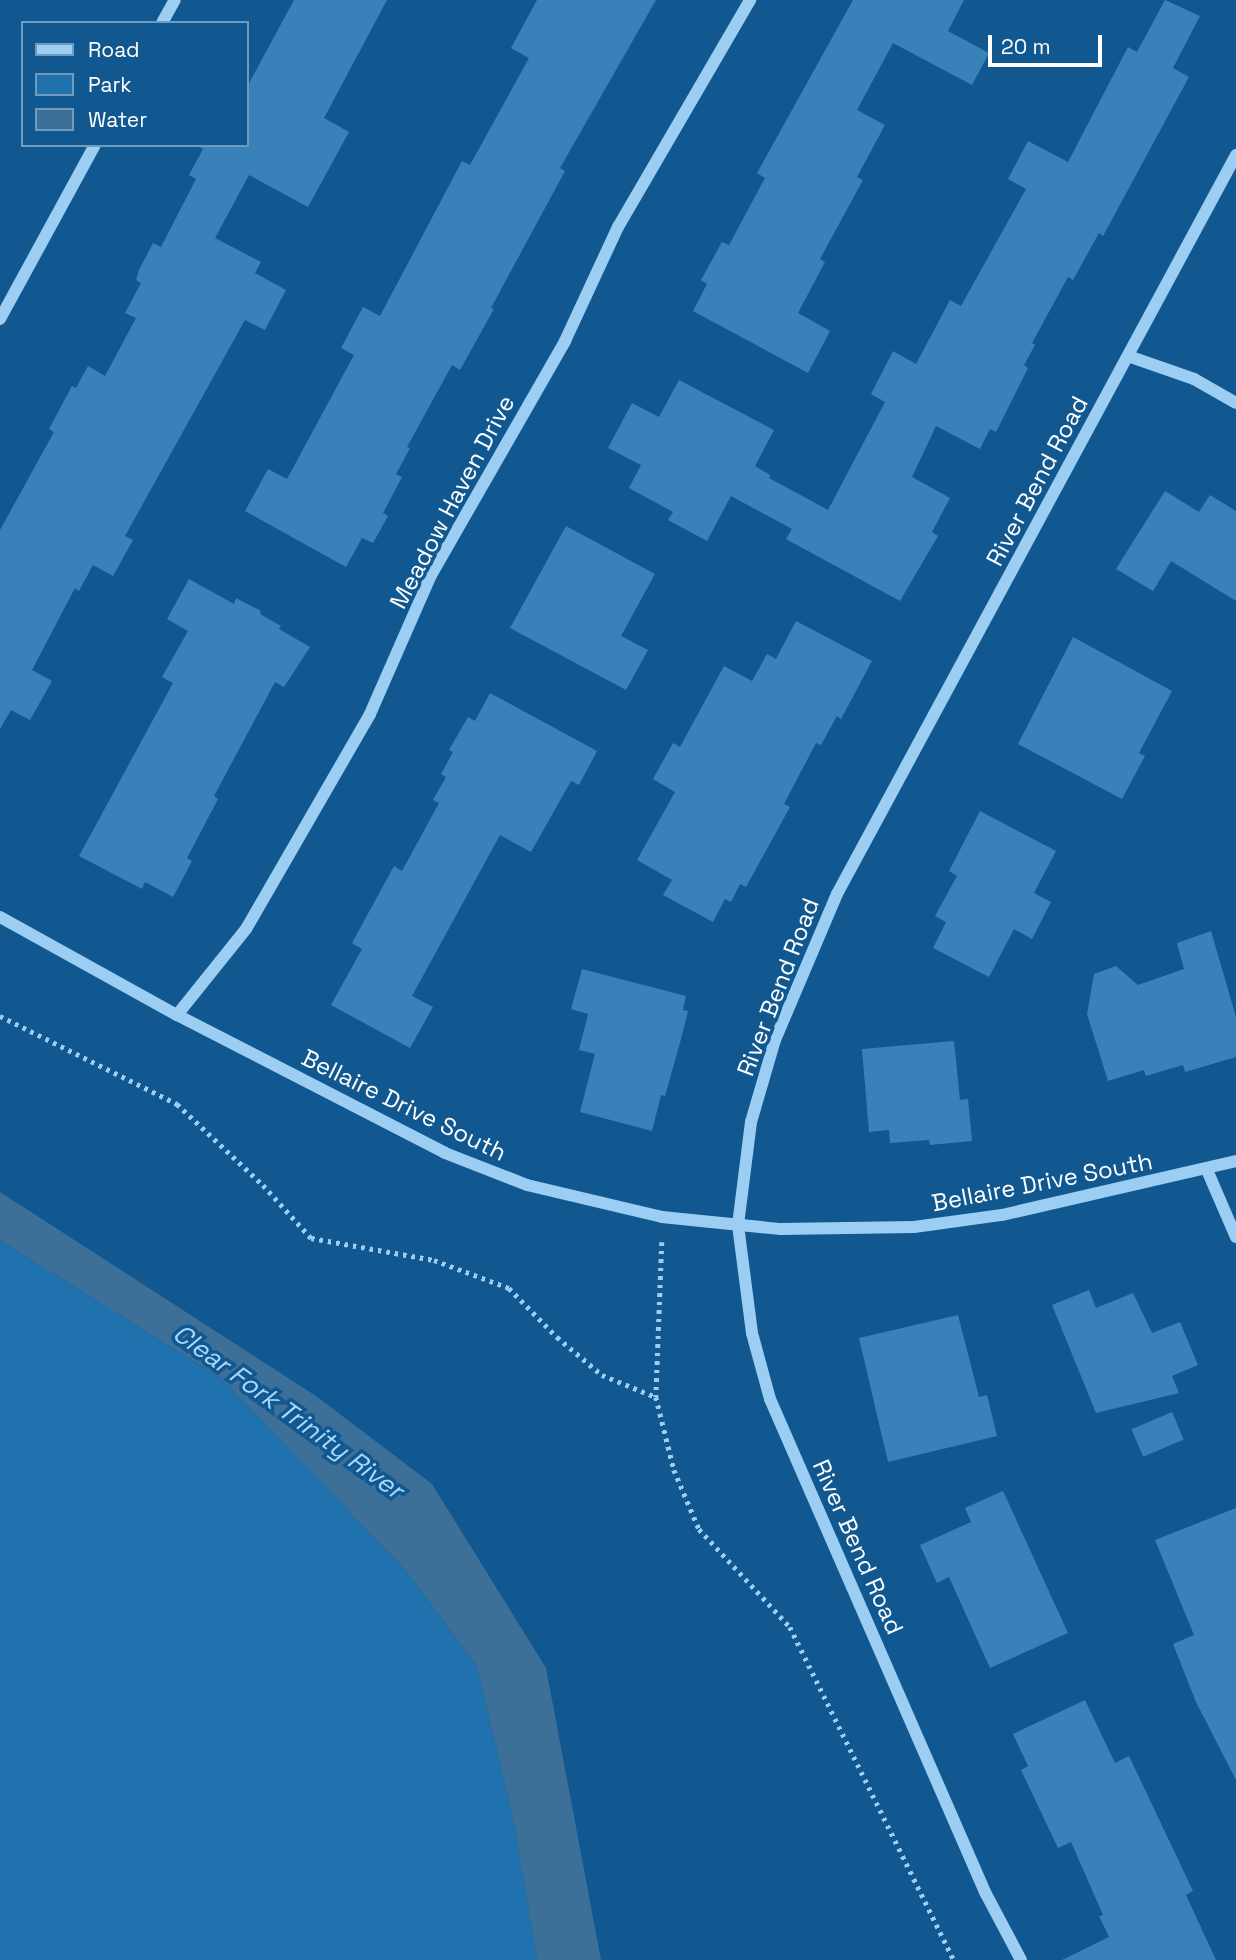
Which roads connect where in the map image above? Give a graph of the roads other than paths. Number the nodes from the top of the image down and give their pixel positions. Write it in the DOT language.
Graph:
graph roads {
  1 [pos="175,0"];
  2 [pos="750,0"];
  3 [pos="163,21"];
  4 [pos="93,147"];
  5 [pos="1236,155"];
  6 [pos="0,319"];
  7 [pos="1128,356"];
  8 [pos="1236,402"];
  9 [pos="0,917"];
  10 [pos="177,1015"];
  11 [pos="1236,1161"];
  12 [pos="1208,1170"];
  13 [pos="738,1225"];
  14 [pos="1236,1237"];
  15 [pos="1021,1960"];
  1 -- 3 [label="street"];
  2 -- 10 [label="street, Meadow Haven Drive"];
  4 -- 6 [label="street"];
  5 -- 7 [label="street, River Bend Road"];
  7 -- 8 [label="street"];
  7 -- 13 [label="street, River Bend Road"];
  9 -- 10 [label="street, Bellaire Drive South"];
  10 -- 13 [label="street, Bellaire Drive South"];
  11 -- 12 [label="street, Bellaire Drive South"];
  12 -- 13 [label="street, Bellaire Drive South"];
  12 -- 14 [label="street"];
  13 -- 15 [label="street, River Bend Road"];
}
